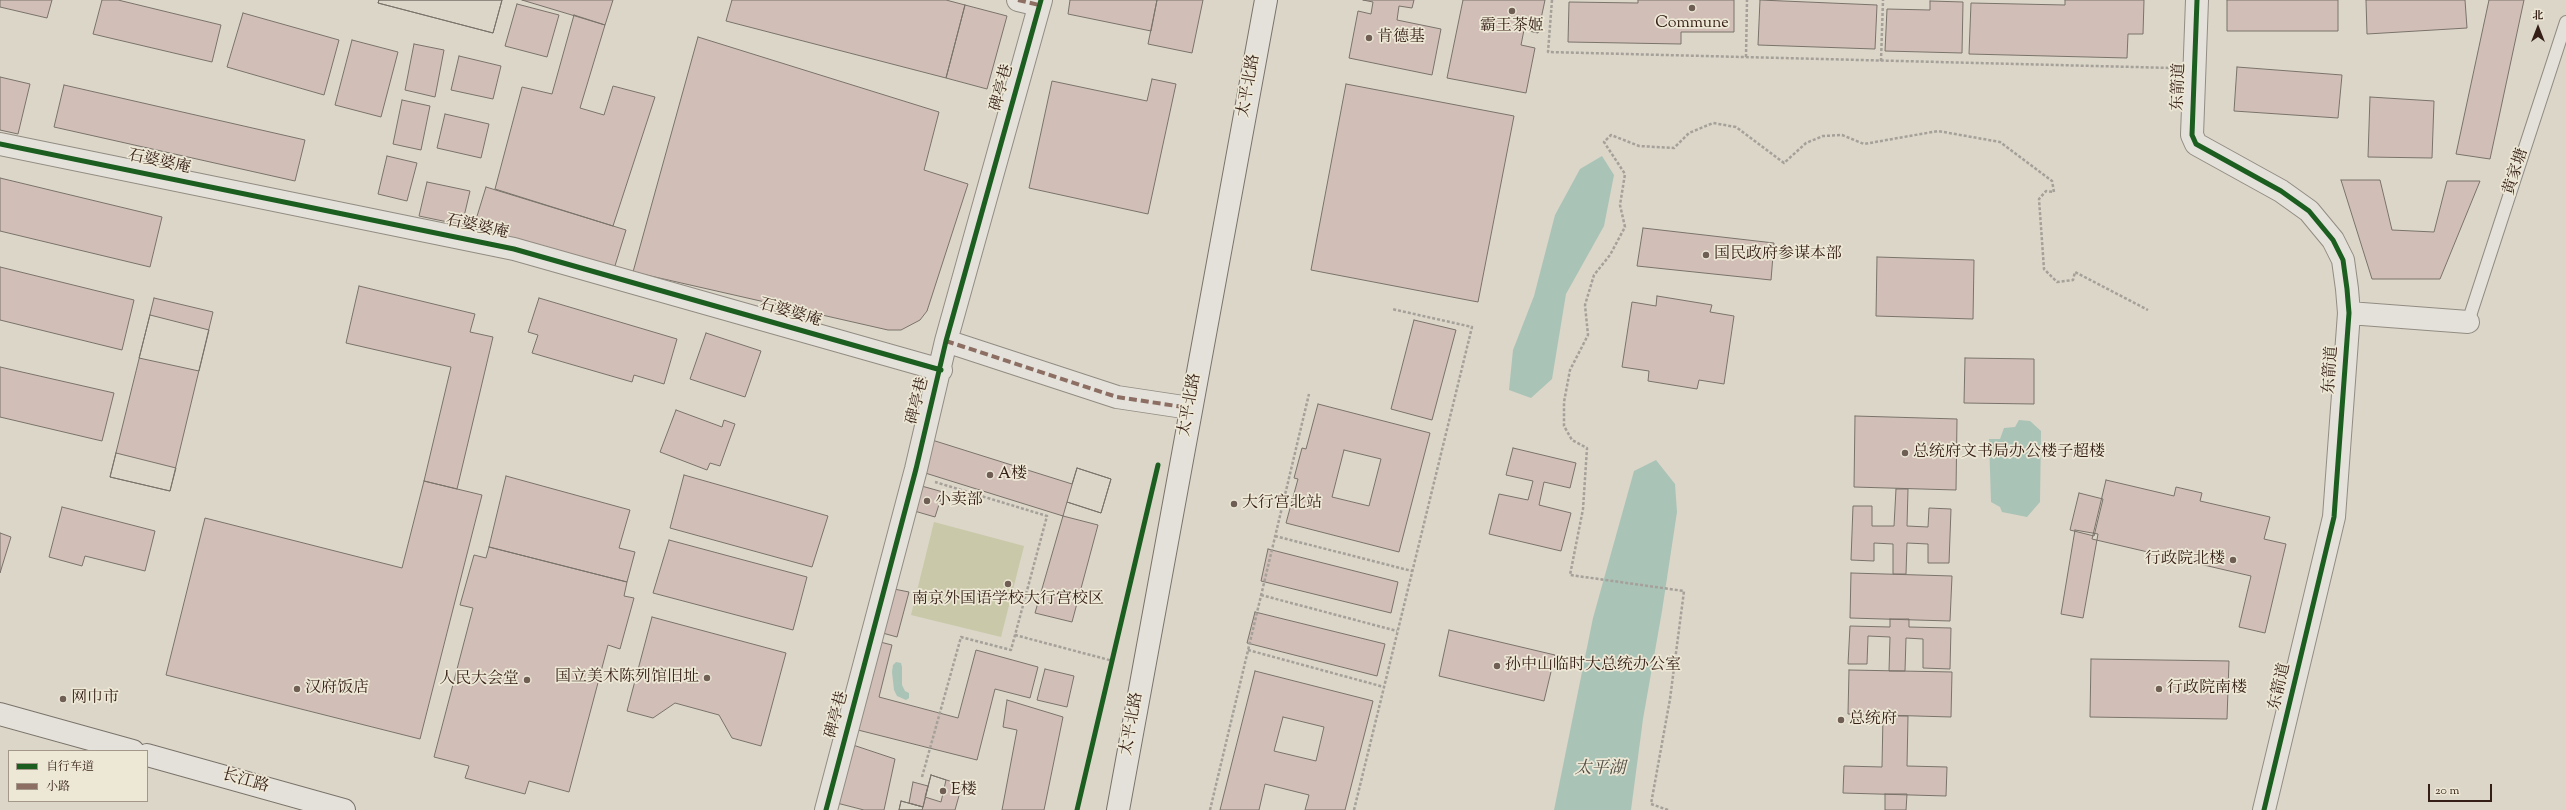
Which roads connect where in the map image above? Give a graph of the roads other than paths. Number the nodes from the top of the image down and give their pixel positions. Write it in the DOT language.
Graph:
graph roads {
  1 [pos="1018,0"];
  2 [pos="1266,0"];
  3 [pos="2197,0"];
  4 [pos="1040,3"];
  5 [pos="2566,22"];
  6 [pos="0,144"];
  7 [pos="2349,313"];
  8 [pos="2468,322"];
  9 [pos="946,341"];
  10 [pos="941,370"];
  11 [pos="1190,408"];
  12 [pos="0,714"];
  13 [pos="129,750"];
  14 [pos="148,755"];
  15 [pos="344,810"];
  16 [pos="826,810"];
  17 [pos="1118,810"];
  18 [pos="2264,810"];
  1 -- 4 [label="street"];
  2 -- 11 [label="street, 太平北路"];
  3 -- 7 [label="street, 东箭道"];
  4 -- 9 [label="street, 碑亭巷"];
  5 -- 8 [label="lane, 黄家塘"];
  6 -- 10 [label="street, 石婆婆庵"];
  7 -- 8 [label="street"];
  7 -- 18 [label="street, 东箭道"];
  9 -- 10 [label="street, 碑亭巷"];
  9 -- 11 [label="street"];
  10 -- 16 [label="street, 碑亭巷"];
  11 -- 17 [label="street, 太平北路"];
  12 -- 13 [label="street"];
  14 -- 15 [label="street, 长江路"];
}
